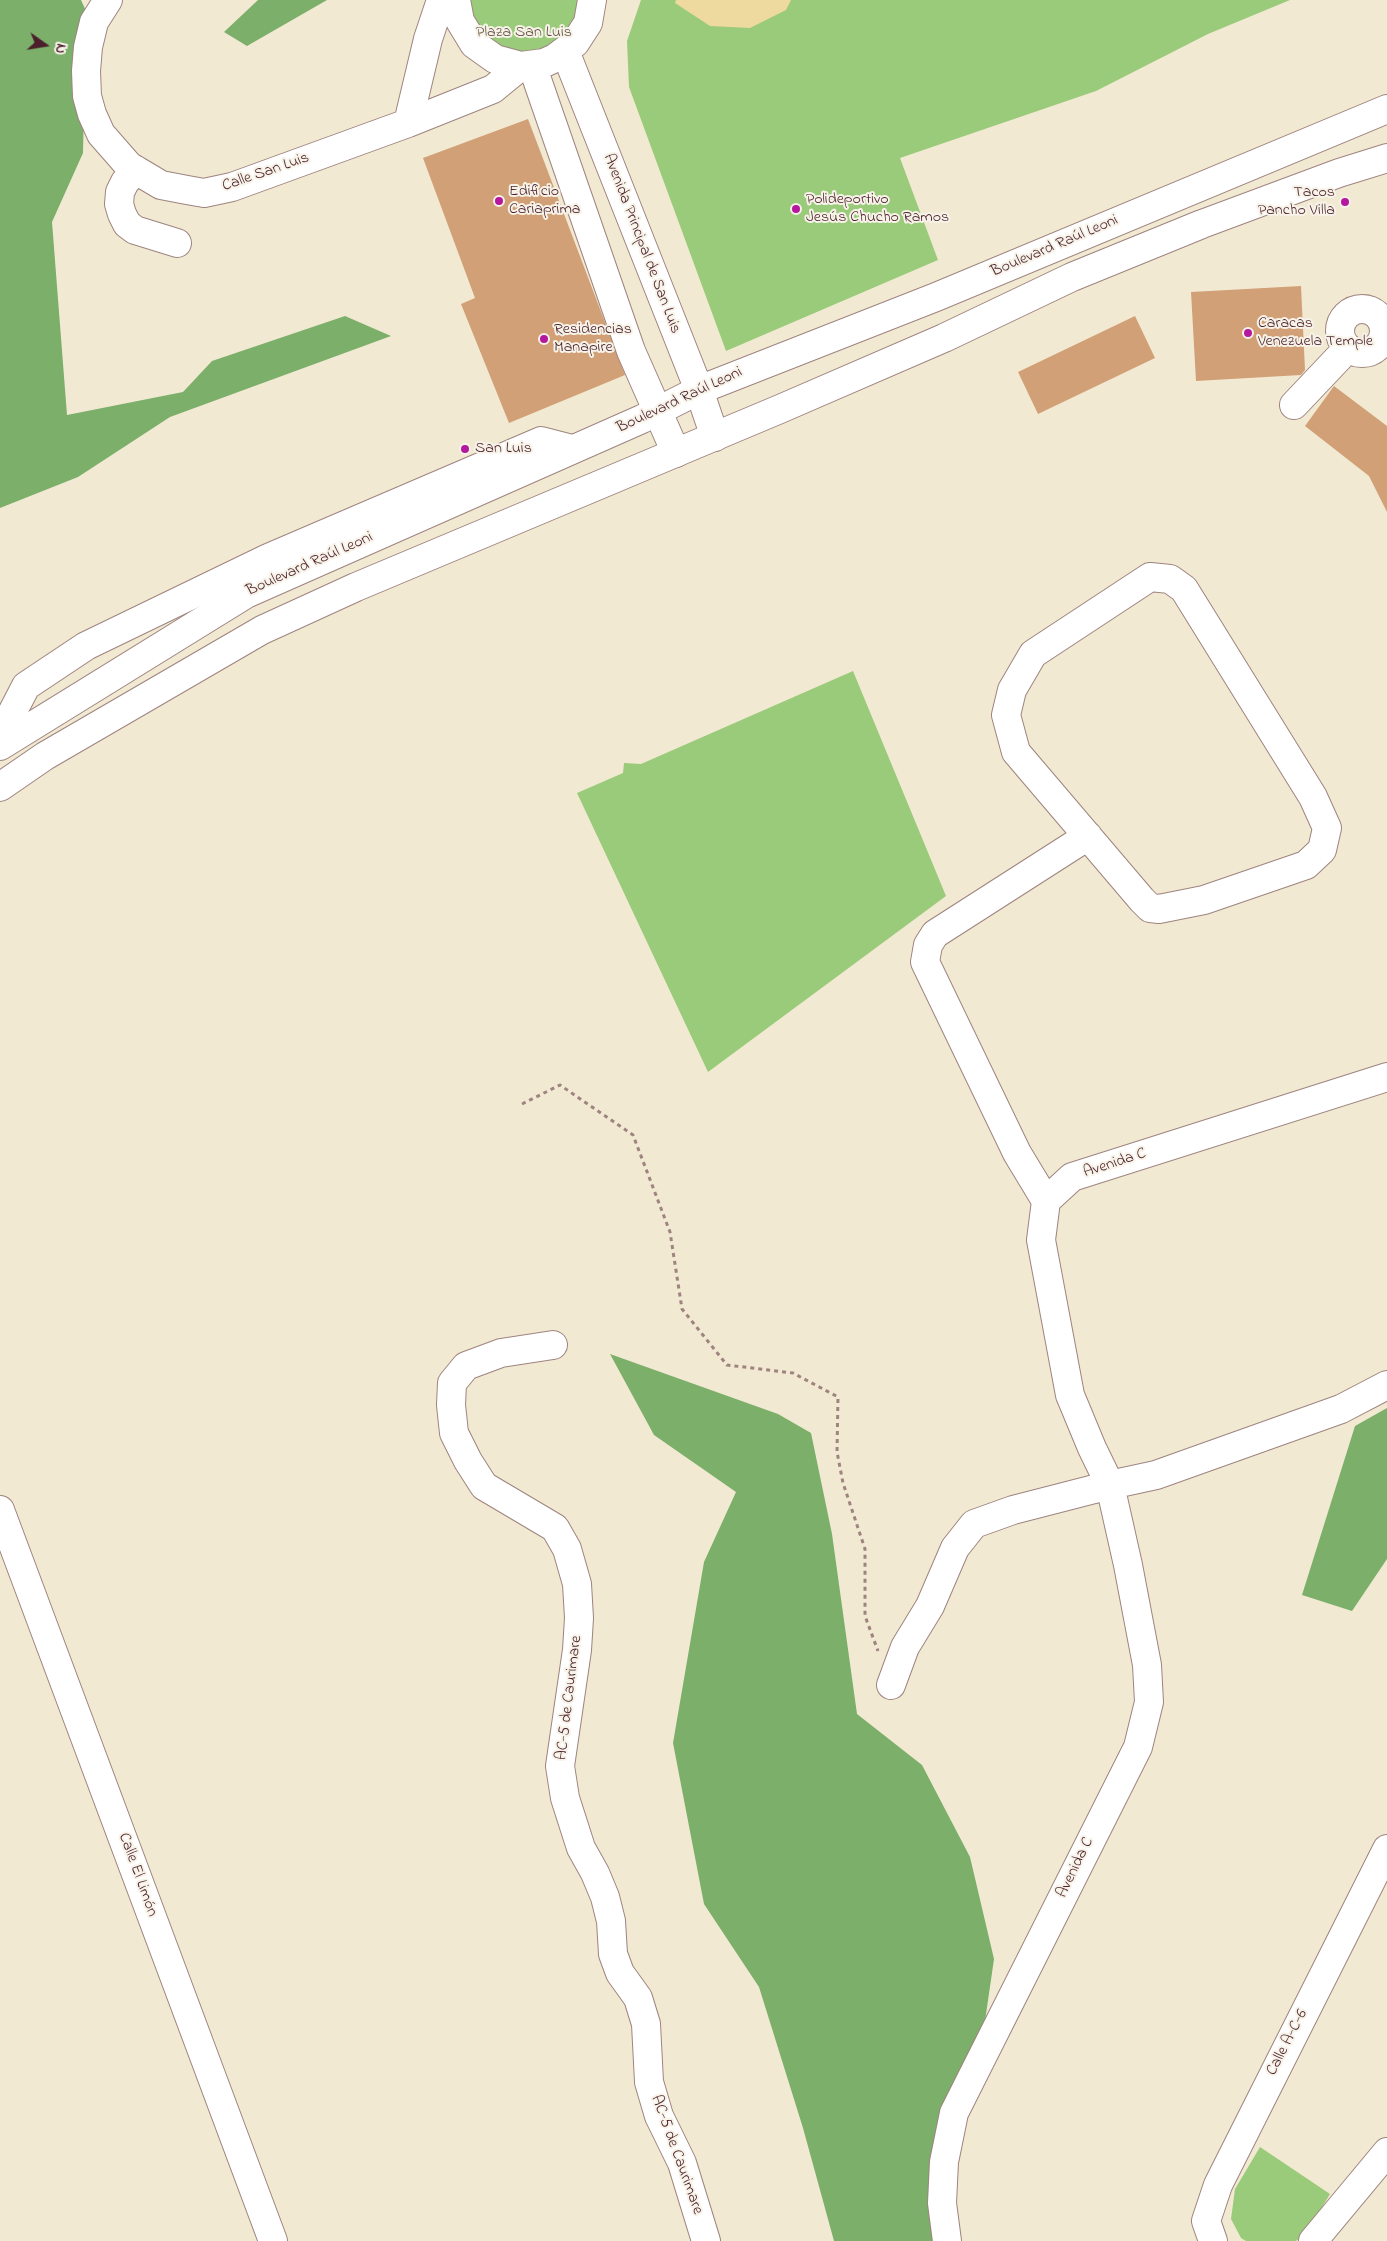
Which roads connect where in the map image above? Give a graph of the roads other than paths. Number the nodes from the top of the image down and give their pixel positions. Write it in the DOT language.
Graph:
graph roads {
  1 [pos="108,0"];
  2 [pos="441,0"];
  3 [pos="456,0"];
  4 [pos="594,4"];
  5 [pos="565,51"];
  6 [pos="527,66"];
  7 [pos="1387,109"];
  8 [pos="408,123"];
  9 [pos="1387,158"];
  10 [pos="136,170"];
  11 [pos="177,243"];
  12 [pos="1379,311"];
  13 [pos="1348,348"];
  14 [pos="1382,354"];
  15 [pos="699,390"];
  16 [pos="1294,404"];
  17 [pos="659,411"];
  18 [pos="715,437"];
  19 [pos="572,449"];
  20 [pos="676,453"];
  21 [pos="0,736"];
  22 [pos="0,746"];
  23 [pos="0,787"];
  24 [pos="1088,836"];
  25 [pos="1387,1077"];
  26 [pos="1046,1202"];
  27 [pos="553,1345"];
  28 [pos="1387,1386"];
  29 [pos="1110,1485"];
  30 [pos="0,1510"];
  31 [pos="890,1685"];
  32 [pos="1387,1849"];
  33 [pos="1387,2152"];
  34 [pos="273,2241"];
  35 [pos="706,2241"];
  36 [pos="947,2241"];
  37 [pos="1213,2241"];
  38 [pos="1313,2241"];
  1 -- 10 [label="street, Calle San Luis"];
  2 -- 8 [label="street"];
  3 -- 6 [label="street"];
  4 -- 5 [label="street"];
  5 -- 6 [label="street"];
  5 -- 15 [label="street, Avenida Principal de San Luis"];
  6 -- 8 [label="street, Calle San Luis"];
  6 -- 17 [label="street"];
  7 -- 15 [label="street, Boulevard Raúl Leoni"];
  8 -- 10 [label="street, Calle San Luis"];
  9 -- 18 [label="street"];
  10 -- 11 [label="street"];
  12 -- 13 [label="street"];
  12 -- 14 [label="street"];
  13 -- 14 [label="street"];
  13 -- 16 [label="street"];
  15 -- 17 [label="street, Boulevard Raúl Leoni"];
  15 -- 18 [label="street, Avenida Principal de San Luis"];
  17 -- 19 [label="street, Boulevard Raúl Leoni"];
  17 -- 20 [label="street"];
  18 -- 20 [label="street"];
  19 -- 21 [label="street"];
  19 -- 22 [label="street, Boulevard Raúl Leoni"];
  20 -- 23 [label="street"];
  24 -- 24 [label="street"];
  24 -- 26 [label="street"];
  25 -- 26 [label="street, Avenida C"];
  26 -- 29 [label="street, Avenida C"];
  27 -- 35 [label="street, AC-5 de Caurimare"];
  28 -- 29 [label="street"];
  29 -- 31 [label="street"];
  29 -- 36 [label="street, Avenida C"];
  30 -- 34 [label="street, Calle El Limón"];
  32 -- 37 [label="street, Calle A-C-6"];
  33 -- 38 [label="street"];
}
